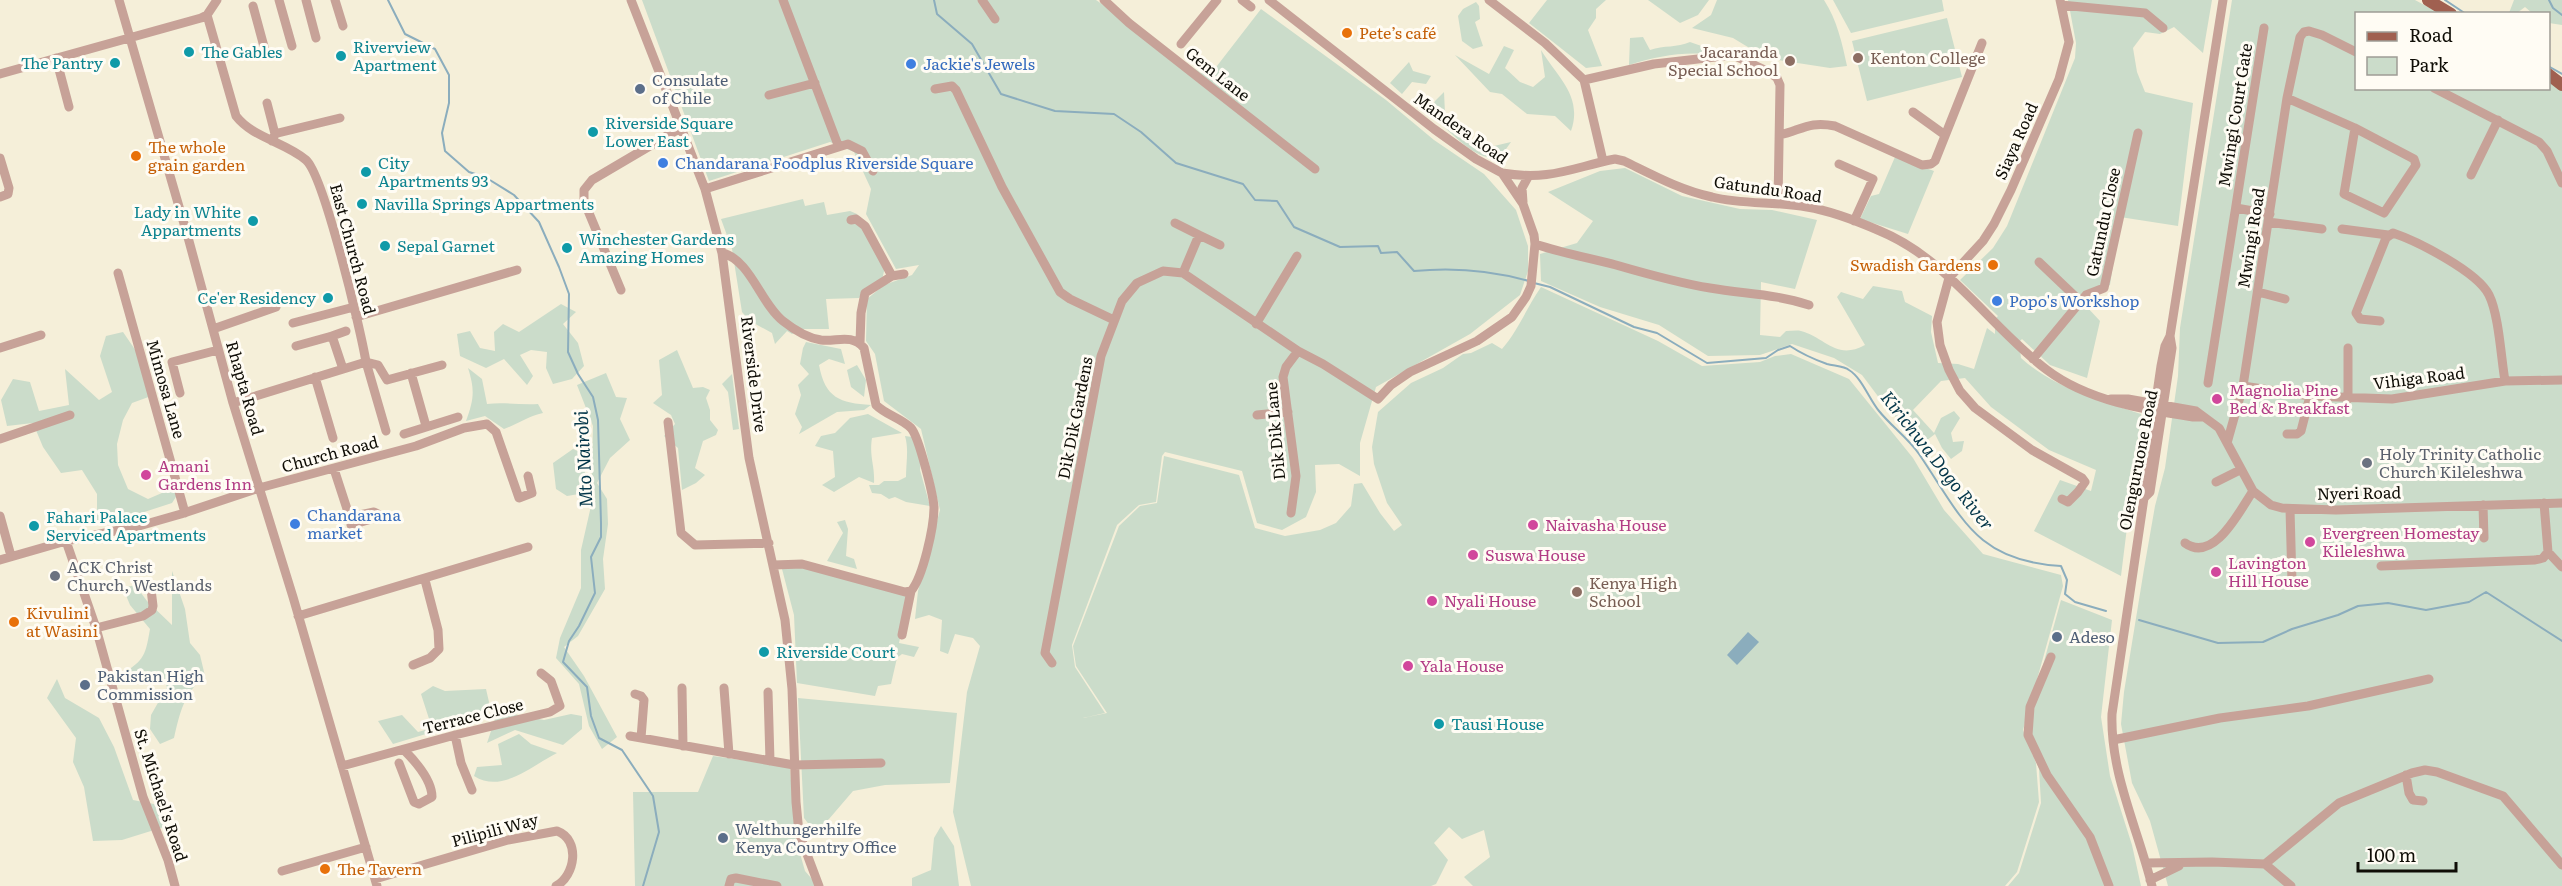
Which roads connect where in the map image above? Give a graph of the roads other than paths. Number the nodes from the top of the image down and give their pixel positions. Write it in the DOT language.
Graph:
graph roads {
  1 [pos="119,0"];
  2 [pos="217,0"];
  3 [pos="279,0"];
  4 [pos="306,0"];
  5 [pos="335,0"];
  6 [pos="631,0"];
  7 [pos="783,0"];
  8 [pos="982,0"];
  9 [pos="1104,0"];
  10 [pos="1218,0"];
  11 [pos="1242,0"];
  12 [pos="1269,0"];
  13 [pos="1489,0"];
  14 [pos="2223,0"];
  15 [pos="2428,0"];
  16 [pos="2060,2"];
  17 [pos="253,6"];
  18 [pos="1251,7"];
  19 [pos="2448,12"];
  20 [pos="207,15"];
  21 [pos="995,19"];
  22 [pos="343,26"];
  23 [pos="2163,28"];
  24 [pos="2264,28"];
  25 [pos="130,38"];
  26 [pos="316,38"];
  27 [pos="1181,44"];
  28 [pos="1982,44"];
  29 [pos="292,46"];
  30 [pos="2355,52"];
  31 [pos="266,54"];
  32 [pos="56,58"];
  33 [pos="0,74"];
  34 [pos="2554,76"];
  35 [pos="1584,80"];
  36 [pos="815,83"];
  37 [pos="2562,86"];
  38 [pos="935,89"];
  39 [pos="2438,90"];
  40 [pos="769,95"];
  41 [pos="2287,98"];
  42 [pos="267,103"];
  43 [pos="69,106"];
  44 [pos="1913,112"];
  45 [pos="340,118"];
  46 [pos="2498,120"];
  47 [pos="682,128"];
  48 [pos="2355,128"];
  49 [pos="2138,132"];
  50 [pos="1780,135"];
  51 [pos="1945,135"];
  52 [pos="273,138"];
  53 [pos="838,145"];
  54 [pos="0,158"];
  55 [pos="1603,161"];
  56 [pos="1839,164"];
  57 [pos="1315,169"];
  58 [pos="873,171"];
  59 [pos="1503,173"];
  60 [pos="2471,175"];
  61 [pos="1528,177"];
  62 [pos="2562,183"];
  63 [pos="705,189"];
  64 [pos="0,197"];
  65 [pos="1778,203"];
  66 [pos="1523,204"];
  67 [pos="2236,208"];
  68 [pos="2269,218"];
  69 [pos="850,220"];
  70 [pos="1854,221"];
  71 [pos="1175,223"];
  72 [pos="2322,229"];
  73 [pos="2342,229"];
  74 [pos="1199,235"];
  75 [pos="2388,235"];
  76 [pos="1535,244"];
  77 [pos="1220,245"];
  78 [pos="722,253"];
  79 [pos="1297,256"];
  80 [pos="2039,262"];
  81 [pos="517,270"];
  82 [pos="118,273"];
  83 [pos="1183,273"];
  84 [pos="904,274"];
  85 [pos="892,276"];
  86 [pos="1949,278"];
  87 [pos="621,290"];
  88 [pos="2258,292"];
  89 [pos="2285,298"];
  90 [pos="2080,301"];
  91 [pos="1809,305"];
  92 [pos="276,308"];
  93 [pos="355,312"];
  94 [pos="1114,320"];
  95 [pos="2380,321"];
  96 [pos="293,324"];
  97 [pos="1256,324"];
  98 [pos="213,329"];
  99 [pos="346,332"];
  100 [pos="41,335"];
  101 [pos="332,336"];
  102 [pos="860,343"];
  103 [pos="296,346"];
  104 [pos="0,348"];
  105 [pos="2348,348"];
  106 [pos="218,350"];
  107 [pos="1298,351"];
  108 [pos="2032,358"];
  109 [pos="366,362"];
  110 [pos="442,365"];
  111 [pos="343,369"];
  112 [pos="411,373"];
  113 [pos="315,377"];
  114 [pos="2562,380"];
  115 [pos="2505,381"];
  116 [pos="2208,383"];
  117 [pos="2243,386"];
  118 [pos="180,393"];
  119 [pos="2310,396"];
  120 [pos="2348,399"];
  121 [pos="233,403"];
  122 [pos="2160,408"];
  123 [pos="1288,412"];
  124 [pos="70,415"];
  125 [pos="1257,415"];
  126 [pos="458,417"];
  127 [pos="668,422"];
  128 [pos="426,426"];
  129 [pos="386,431"];
  130 [pos="404,434"];
  131 [pos="2288,434"];
  132 [pos="333,438"];
  133 [pos="0,439"];
  134 [pos="2227,443"];
  135 [pos="334,469"];
  136 [pos="2240,470"];
  137 [pos="528,476"];
  138 [pos="2216,482"];
  139 [pos="258,488"];
  140 [pos="2253,491"];
  141 [pos="2062,499"];
  142 [pos="2544,503"];
  143 [pos="2562,503"];
  144 [pos="2483,505"];
  145 [pos="2290,509"];
  146 [pos="185,513"];
  147 [pos="1291,513"];
  148 [pos="0,516"];
  149 [pos="351,525"];
  150 [pos="2484,538"];
  151 [pos="66,541"];
  152 [pos="769,543"];
  153 [pos="2185,543"];
  154 [pos="528,547"];
  155 [pos="2548,552"];
  156 [pos="11,556"];
  157 [pos="0,560"];
  158 [pos="774,565"];
  159 [pos="2381,566"];
  160 [pos="2562,567"];
  161 [pos="425,580"];
  162 [pos="2292,582"];
  163 [pos="152,589"];
  164 [pos="911,591"];
  165 [pos="298,616"];
  166 [pos="96,628"];
  167 [pos="902,635"];
  168 [pos="2051,657"];
  169 [pos="1053,663"];
  170 [pos="413,665"];
  171 [pos="542,673"];
  172 [pos="2429,679"];
  173 [pos="682,688"];
  174 [pos="724,688"];
  175 [pos="768,692"];
  176 [pos="635,694"];
  177 [pos="455,735"];
  178 [pos="630,736"];
  179 [pos="641,738"];
  180 [pos="2113,740"];
  181 [pos="683,746"];
  182 [pos="404,750"];
  183 [pos="729,754"];
  184 [pos="770,761"];
  185 [pos="399,763"];
  186 [pos="881,763"];
  187 [pos="794,765"];
  188 [pos="342,766"];
  189 [pos="2406,775"];
  190 [pos="472,790"];
  191 [pos="2423,801"];
  192 [pos="366,847"];
  193 [pos="2193,862"];
  194 [pos="2147,863"];
  195 [pos="2265,864"];
  196 [pos="2562,865"];
  197 [pos="282,871"];
  198 [pos="376,883"];
  199 [pos="2151,883"];
  200 [pos="175,886"];
  201 [pos="556,886"];
  202 [pos="729,886"];
  203 [pos="777,886"];
  204 [pos="819,886"];
  205 [pos="2109,886"];
  206 [pos="2291,886"];
  1 -- 25 [label="street, Rhapta Road"];
  2 -- 20 [label="street"];
  3 -- 29 [label="street"];
  4 -- 26 [label="street"];
  5 -- 22 [label="street"];
  6 -- 47 [label="street, Riverside Drive"];
  7 -- 36 [label="street"];
  8 -- 21 [label="street"];
  9 -- 57 [label="street, Gem Lane"];
  10 -- 27 [label="street"];
  11 -- 18 [label="street"];
  12 -- 59 [label="street, Mandera Road"];
  13 -- 35 [label="street"];
  14 -- 122 [label="street, Olenguruone Road"];
  15 -- 19 [label="main road"];
  16 -- 23 [label="street"];
  16 -- 86 [label="street, Siaya Road"];
  17 -- 31 [label="street"];
  20 -- 25 [label="street"];
  20 -- 52 [label="street, East Church Road"];
  24 -- 67 [label="street, Mwingi Court Gate"];
  25 -- 32 [label="street"];
  25 -- 98 [label="street, Rhapta Road"];
  28 -- 51 [label="street"];
  30 -- 41 [label="street, Mwingi Road"];
  32 -- 33 [label="street"];
  32 -- 43 [label="street"];
  34 -- 37 [label="main road"];
  35 -- 50 [label="street"];
  35 -- 55 [label="street"];
  36 -- 40 [label="street"];
  36 -- 53 [label="street"];
  38 -- 94 [label="street"];
  39 -- 46 [label="street"];
  41 -- 48 [label="street"];
  41 -- 68 [label="street, Mwingi Road"];
  42 -- 52 [label="street"];
  44 -- 51 [label="street"];
  45 -- 52 [label="street"];
  46 -- 60 [label="street"];
  46 -- 62 [label="street"];
  47 -- 63 [label="street, Riverside Drive"];
  47 -- 87 [label="street"];
  48 -- 48 [label="street"];
  49 -- 90 [label="street, Gatundu Close"];
  50 -- 51 [label="street"];
  50 -- 65 [label="street"];
  52 -- 93 [label="street, East Church Road"];
  53 -- 58 [label="street"];
  53 -- 63 [label="street"];
  54 -- 64 [label="street"];
  55 -- 61 [label="street, Gatundu Road"];
  55 -- 65 [label="street, Gatundu Road"];
  56 -- 70 [label="street"];
  59 -- 61 [label="street, Gatundu Road"];
  59 -- 66 [label="street, Mandera Road"];
  61 -- 66 [label="street"];
  63 -- 78 [label="street, Riverside Drive"];
  65 -- 70 [label="street, Gatundu Road"];
  66 -- 76 [label="street, Mandera Road"];
  67 -- 68 [label="street, Mwingi Court Gate"];
  67 -- 116 [label="street, Mwingi Court Gate"];
  68 -- 72 [label="street, Mwingi Court Gate"];
  68 -- 88 [label="street, Mwingi Road"];
  69 -- 85 [label="street"];
  70 -- 86 [label="street, Gatundu Road"];
  71 -- 74 [label="street"];
  73 -- 75 [label="street"];
  74 -- 77 [label="street"];
  74 -- 83 [label="street"];
  75 -- 95 [label="street"];
  75 -- 115 [label="street"];
  76 -- 91 [label="street"];
  76 -- 107 [label="street, Mandera Road"];
  78 -- 102 [label="street"];
  78 -- 152 [label="street, Riverside Drive"];
  79 -- 97 [label="street"];
  80 -- 90 [label="street"];
  81 -- 93 [label="street"];
  82 -- 146 [label="street, Mimosa Lane"];
  83 -- 94 [label="street, Dik Dik Gardens"];
  83 -- 97 [label="street"];
  84 -- 85 [label="street"];
  85 -- 102 [label="street"];
  86 -- 108 [label="street, Nyeri Road"];
  86 -- 141 [label="street"];
  88 -- 89 [label="street"];
  88 -- 117 [label="street, Mwingi Road"];
  90 -- 108 [label="street, Gatundu Close"];
  92 -- 98 [label="street"];
  93 -- 96 [label="street"];
  93 -- 109 [label="street, East Church Road"];
  94 -- 169 [label="street, Dik Dik Gardens"];
  97 -- 107 [label="street"];
  98 -- 106 [label="street, Rhapta Road"];
  99 -- 101 [label="street"];
  100 -- 104 [label="street"];
  101 -- 103 [label="street"];
  101 -- 111 [label="street"];
  102 -- 164 [label="street"];
  105 -- 120 [label="street"];
  106 -- 118 [label="street"];
  106 -- 121 [label="street, Rhapta Road"];
  107 -- 123 [label="street, Dik Dik Lane"];
  108 -- 122 [label="street, Nyeri Road"];
  109 -- 111 [label="street"];
  109 -- 112 [label="street"];
  109 -- 129 [label="street, East Church Road"];
  110 -- 112 [label="street"];
  111 -- 113 [label="street"];
  112 -- 128 [label="street"];
  113 -- 121 [label="street"];
  113 -- 132 [label="street"];
  114 -- 115 [label="street, Vihiga Road"];
  115 -- 120 [label="street, Vihiga Road"];
  117 -- 119 [label="street, Vihiga Road"];
  117 -- 134 [label="street, Mwingi Road"];
  119 -- 120 [label="street, Vihiga Road"];
  119 -- 131 [label="street"];
  121 -- 139 [label="street, Rhapta Road"];
  122 -- 134 [label="street, Nyeri Road"];
  122 -- 180 [label="street, Olenguruone Road"];
  123 -- 125 [label="street"];
  123 -- 147 [label="street, Dik Dik Lane"];
  124 -- 133 [label="street"];
  126 -- 128 [label="street"];
  127 -- 152 [label="street"];
  128 -- 130 [label="street"];
  134 -- 136 [label="street, Nyeri Road"];
  135 -- 137 [label="street, Church Road"];
  135 -- 139 [label="street, Church Road"];
  135 -- 149 [label="street"];
  136 -- 138 [label="street"];
  136 -- 140 [label="street, Nyeri Road"];
  139 -- 146 [label="street, Church Road"];
  139 -- 165 [label="street, Rhapta Road"];
  140 -- 145 [label="street, Nyeri Road"];
  140 -- 153 [label="street"];
  142 -- 143 [label="street, Nyeri Road"];
  142 -- 144 [label="street, Nyeri Road"];
  142 -- 155 [label="street"];
  144 -- 145 [label="street, Nyeri Road"];
  144 -- 150 [label="street"];
  145 -- 162 [label="street"];
  146 -- 151 [label="street, Church Road"];
  148 -- 156 [label="street"];
  151 -- 156 [label="street, Church Road"];
  151 -- 166 [label="street, St. Michael's Road"];
  152 -- 158 [label="street, Riverside Drive"];
  154 -- 161 [label="street"];
  155 -- 159 [label="street"];
  155 -- 160 [label="street"];
  156 -- 157 [label="street, Church Road"];
  158 -- 164 [label="street"];
  158 -- 187 [label="street, Riverside Drive"];
  161 -- 165 [label="street"];
  161 -- 170 [label="street"];
  163 -- 166 [label="street"];
  164 -- 167 [label="street"];
  165 -- 188 [label="street, Rhapta Road"];
  166 -- 200 [label="street, St. Michael's Road"];
  168 -- 205 [label="street"];
  171 -- 177 [label="street, Terrace Close"];
  172 -- 180 [label="street"];
  173 -- 181 [label="street"];
  174 -- 183 [label="street"];
  175 -- 184 [label="street"];
  176 -- 179 [label="street"];
  177 -- 182 [label="street, Terrace Close"];
  177 -- 190 [label="street"];
  178 -- 179 [label="street"];
  179 -- 181 [label="street"];
  180 -- 194 [label="street, Olenguruone Road"];
  181 -- 183 [label="street"];
  182 -- 185 [label="street, Terrace Close"];
  182 -- 188 [label="street, Terrace Close"];
  183 -- 184 [label="street"];
  184 -- 187 [label="street"];
  186 -- 187 [label="street"];
  187 -- 204 [label="street, Riverside Drive"];
  188 -- 192 [label="street, Rhapta Road"];
  189 -- 191 [label="street"];
  189 -- 195 [label="street"];
  189 -- 196 [label="street"];
  192 -- 197 [label="street"];
  192 -- 198 [label="street, Rhapta Road"];
  193 -- 194 [label="street"];
  193 -- 195 [label="street"];
  193 -- 199 [label="street"];
  194 -- 199 [label="street, Olenguruone Road"];
  195 -- 206 [label="street"];
  198 -- 201 [label="street, Pilipili Way"];
  202 -- 203 [label="street"];
}
